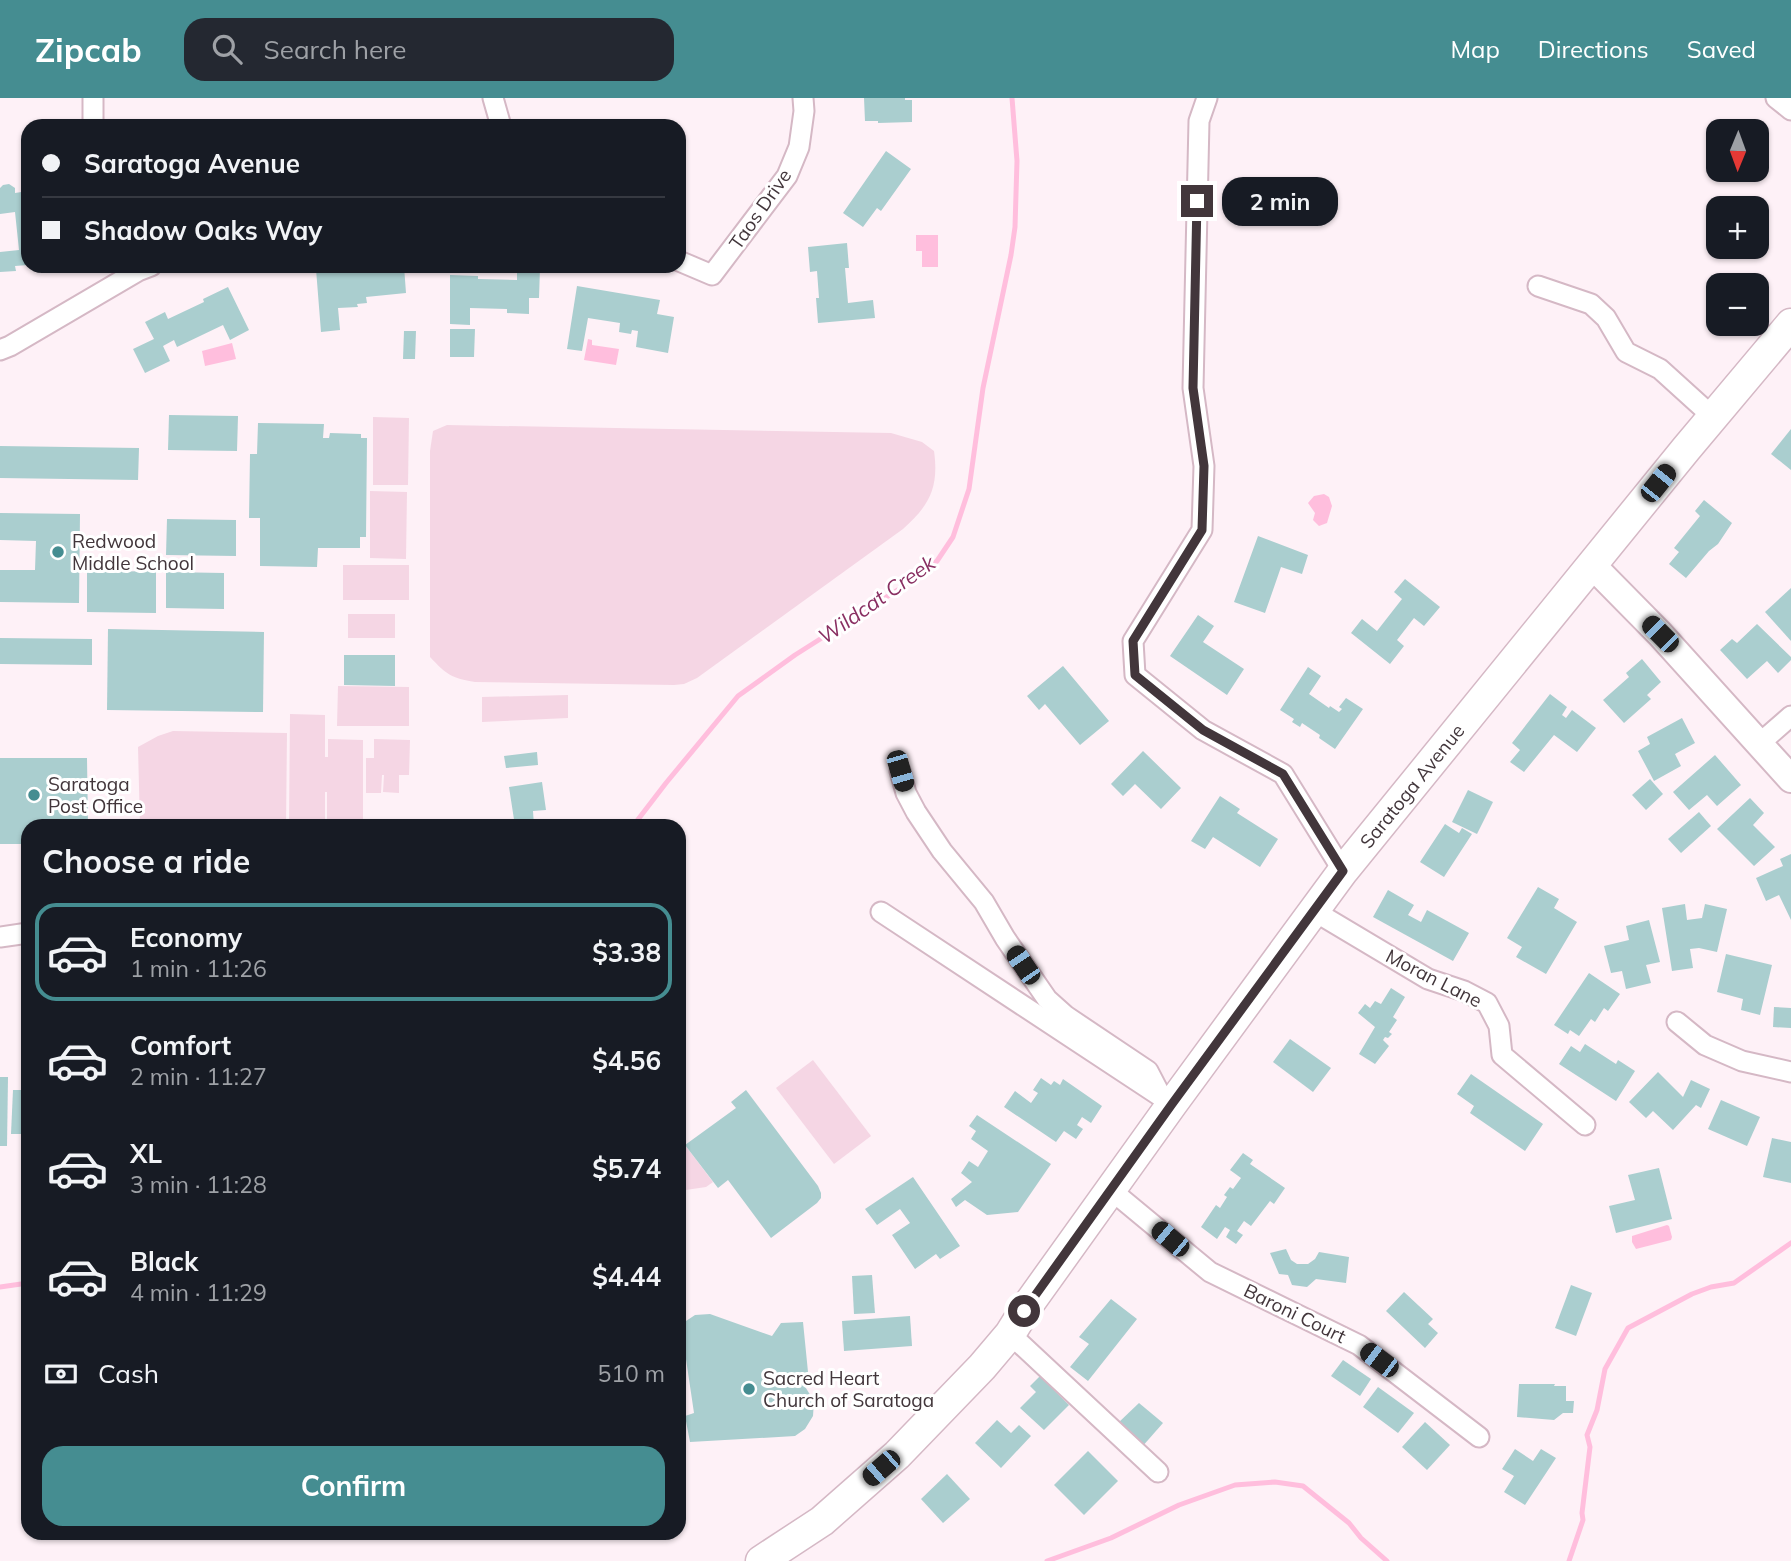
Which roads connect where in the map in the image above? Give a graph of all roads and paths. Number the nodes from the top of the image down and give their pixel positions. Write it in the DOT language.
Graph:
graph roads {
  1 [pos="93,98"];
  2 [pos="494,98"];
  3 [pos="803,98"];
  4 [pos="1207,98"];
  5 [pos="1776,98"];
  6 [pos="1791,110"];
  7 [pos="93,119"];
  8 [pos="498,119"];
  9 [pos="686,264"];
  10 [pos="133,273"];
  11 [pos="1538,286"];
  12 [pos="1791,324"];
  13 [pos="0,350"];
  14 [pos="1713,417"];
  15 [pos="1592,565"];
  16 [pos="1791,716"];
  17 [pos="1760,743"];
  18 [pos="900,771"];
  19 [pos="1791,779"];
  20 [pos="1343,871"];
  21 [pos="1314,911"];
  22 [pos="881,912"];
  23 [pos="21,934"];
  24 [pos="0,937"];
  25 [pos="1677,1022"];
  26 [pos="1791,1072"];
  27 [pos="1167,1100"];
  28 [pos="1585,1125"];
  29 [pos="1111,1190"];
  30 [pos="1010,1334"];
  31 [pos="1479,1437"];
  32 [pos="1158,1472"];
  33 [pos="761,1561"];
  1 -- 7 [label="street"];
  2 -- 8 [label="street"];
  3 -- 9 [label="street, Taos Drive"];
  4 -- 20 [label="street"];
  5 -- 6 [label="street"];
  10 -- 13 [label="street"];
  11 -- 14 [label="street"];
  12 -- 14 [label="main road, Saratoga Avenue"];
  14 -- 15 [label="main road, Saratoga Avenue"];
  15 -- 17 [label="street"];
  15 -- 20 [label="main road, Saratoga Avenue"];
  16 -- 17 [label="street"];
  17 -- 19 [label="street"];
  18 -- 27 [label="street"];
  20 -- 21 [label="main road, Saratoga Avenue"];
  21 -- 27 [label="main road, Saratoga Avenue"];
  21 -- 28 [label="street, Moran Lane"];
  22 -- 27 [label="street"];
  23 -- 24 [label="street"];
  25 -- 26 [label="street"];
  27 -- 29 [label="main road, Saratoga Avenue"];
  29 -- 30 [label="main road, Saratoga Avenue"];
  29 -- 31 [label="street, Baroni Court"];
  30 -- 32 [label="street"];
  30 -- 33 [label="main road, Saratoga Avenue"];
}
